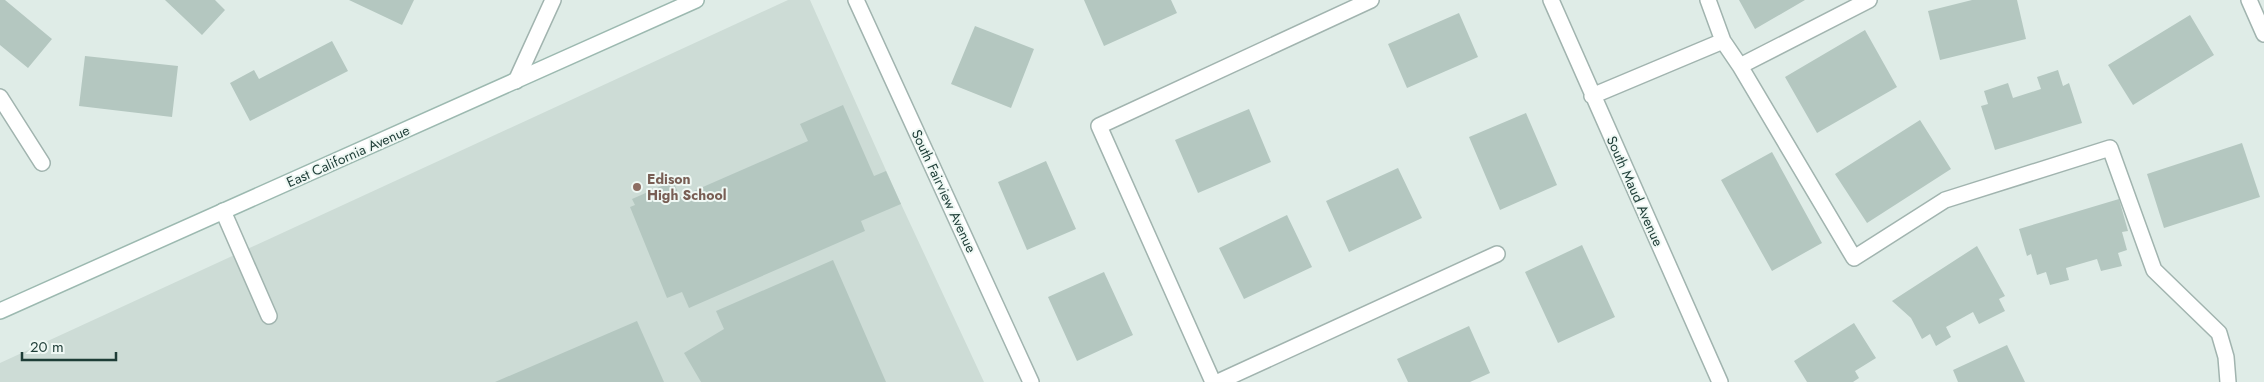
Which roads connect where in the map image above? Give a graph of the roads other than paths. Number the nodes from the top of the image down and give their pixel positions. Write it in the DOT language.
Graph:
graph roads {
  1 [pos="553,0"];
  2 [pos="696,0"];
  3 [pos="856,0"];
  4 [pos="1370,0"];
  5 [pos="1551,0"];
  6 [pos="1708,0"];
  7 [pos="1869,0"];
  8 [pos="2249,0"];
  9 [pos="2264,34"];
  10 [pos="1723,41"];
  11 [pos="1740,66"];
  12 [pos="516,81"];
  13 [pos="1592,96"];
  14 [pos="0,97"];
  15 [pos="42,163"];
  16 [pos="223,211"];
  17 [pos="1497,254"];
  18 [pos="0,311"];
  19 [pos="269,316"];
  20 [pos="1031,382"];
  21 [pos="1213,382"];
  22 [pos="1218,382"];
  23 [pos="1720,382"];
  24 [pos="2228,382"];
  1 -- 12 [label="street"];
  2 -- 12 [label="street, East California Avenue"];
  3 -- 20 [label="street, South Fairview Avenue"];
  4 -- 21 [label="street"];
  5 -- 13 [label="street, South Maud Avenue"];
  6 -- 10 [label="street"];
  7 -- 11 [label="street"];
  8 -- 9 [label="street"];
  10 -- 11 [label="street"];
  10 -- 13 [label="street"];
  11 -- 24 [label="street"];
  12 -- 16 [label="street, East California Avenue"];
  13 -- 23 [label="street, South Maud Avenue"];
  14 -- 15 [label="street"];
  16 -- 18 [label="street, East California Avenue"];
  16 -- 19 [label="street"];
  17 -- 22 [label="street"];
}
